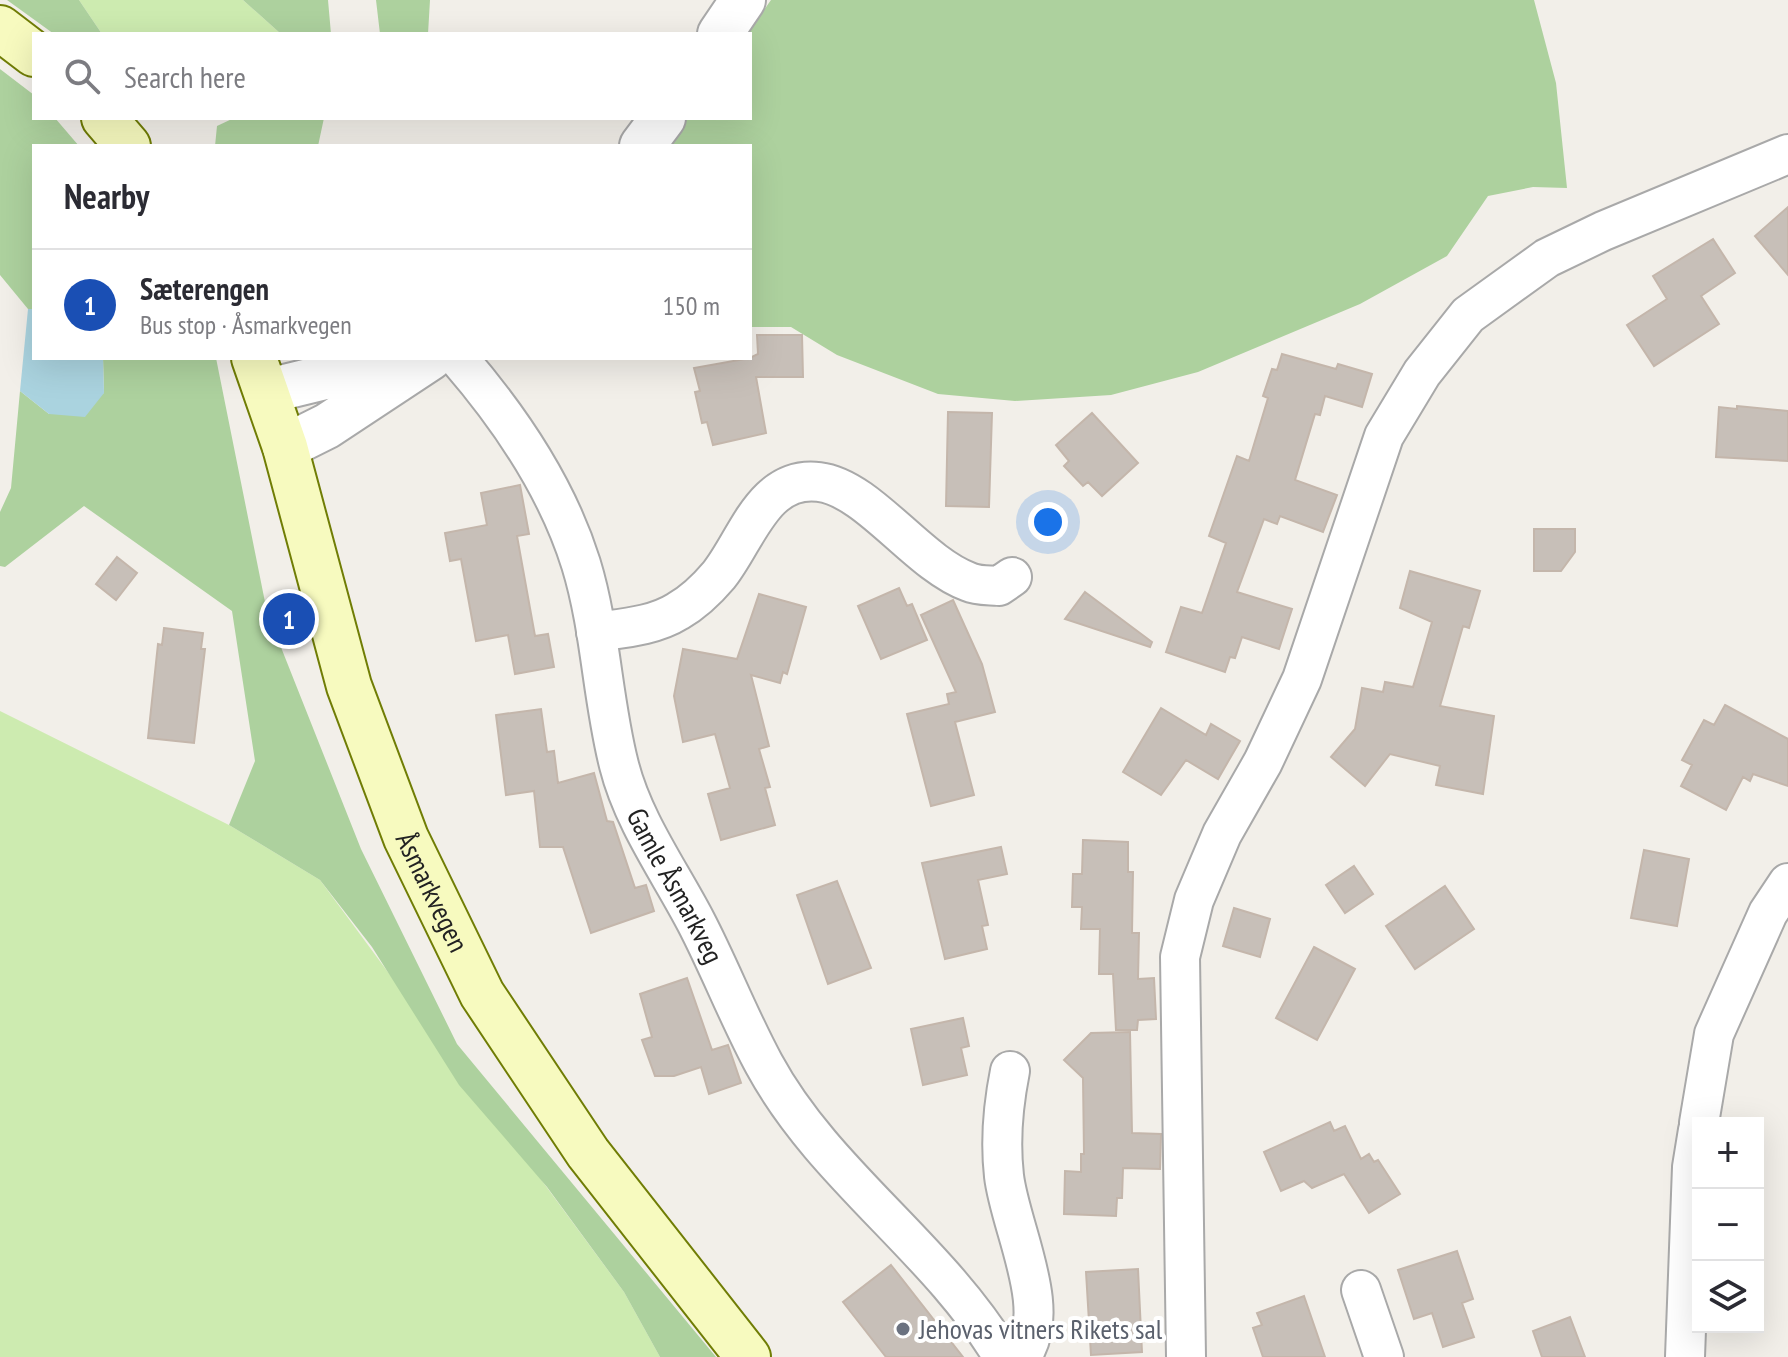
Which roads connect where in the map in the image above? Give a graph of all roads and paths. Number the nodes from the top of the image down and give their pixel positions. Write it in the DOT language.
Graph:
graph roads {
  1 [pos="743,0"];
  2 [pos="0,28"];
  3 [pos="721,32"];
  4 [pos="32,52"];
  5 [pos="106,120"];
  6 [pos="662,120"];
  7 [pos="126,144"];
  8 [pos="644,144"];
  9 [pos="1788,154"];
  10 [pos="386,360"];
  11 [pos="427,360"];
  12 [pos="460,360"];
  13 [pos="261,375"];
  14 [pos="285,447"];
  15 [pos="1012,577"];
  16 [pos="596,632"];
  17 [pos="1788,883"];
  18 [pos="1010,1071"];
  19 [pos="1700,1117"];
  20 [pos="1692,1167"];
  21 [pos="1361,1290"];
  22 [pos="748,1357"];
  23 [pos="1003,1357"];
  24 [pos="1021,1357"];
  25 [pos="1186,1357"];
  26 [pos="1384,1357"];
  27 [pos="1685,1357"];
  1 -- 3 [label="street"];
  2 -- 4 [label="main road"];
  5 -- 7 [label="main road"];
  6 -- 8 [label="street"];
  9 -- 25 [label="street"];
  10 -- 13 [label="street"];
  11 -- 14 [label="street"];
  12 -- 16 [label="street, Gamle Åsmarkveg"];
  13 -- 14 [label="main road, Åsmarkvegen"];
  14 -- 22 [label="main road, Åsmarkvegen"];
  15 -- 16 [label="street"];
  16 -- 23 [label="street, Gamle Åsmarkveg"];
  17 -- 19 [label="street"];
  18 -- 24 [label="street"];
  20 -- 27 [label="street"];
  21 -- 26 [label="street"];
}
